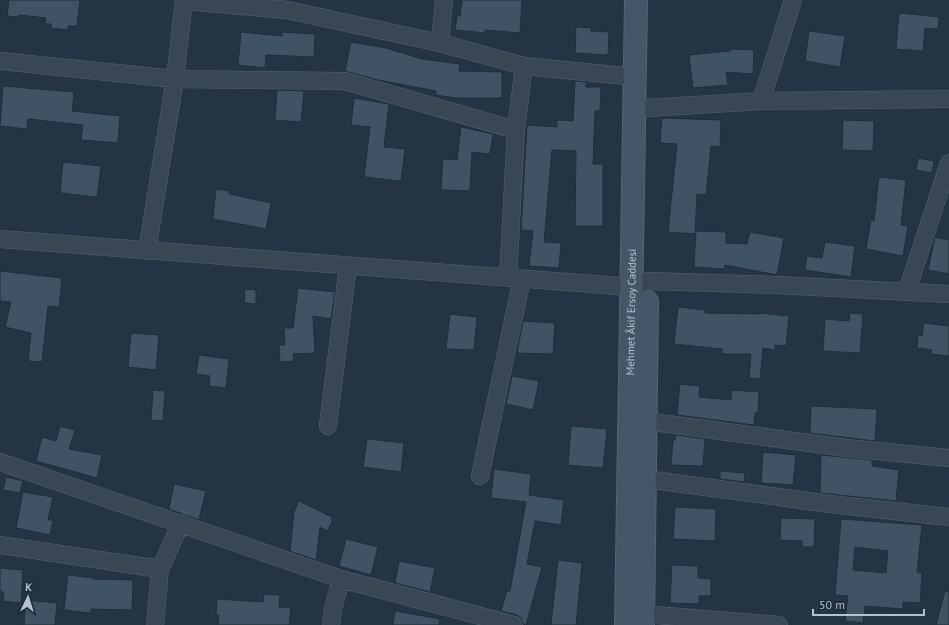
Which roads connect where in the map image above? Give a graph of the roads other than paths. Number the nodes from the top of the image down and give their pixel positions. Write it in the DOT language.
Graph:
graph roads {
  1 [pos="184,0"];
  2 [pos="444,0"];
  3 [pos="636,0"];
  4 [pos="648,0"];
  5 [pos="793,0"];
  6 [pos="440,43"];
  7 [pos="0,61"];
  8 [pos="524,66"];
  9 [pos="636,77"];
  10 [pos="175,79"];
  11 [pos="949,99"];
  12 [pos="761,101"];
  13 [pos="648,108"];
  14 [pos="516,130"];
  15 [pos="949,163"];
  16 [pos="0,239"];
  17 [pos="147,251"];
  18 [pos="348,266"];
  19 [pos="515,279"];
  20 [pos="640,284"];
  21 [pos="907,291"];
  22 [pos="949,294"];
  23 [pos="645,421"];
  24 [pos="328,426"];
  25 [pos="949,458"];
  26 [pos="0,462"];
  27 [pos="480,476"];
  28 [pos="646,479"];
  29 [pos="949,517"];
  30 [pos="180,523"];
  31 [pos="0,545"];
  32 [pos="160,569"];
  33 [pos="341,579"];
  34 [pos="637,621"];
  35 [pos="155,625"];
  36 [pos="331,625"];
  37 [pos="514,625"];
  38 [pos="779,625"];
  1 -- 6 [label="street"];
  1 -- 10 [label="street"];
  2 -- 6 [label="street"];
  3 -- 9 [label="main road, Mehmet Âkif Ersoy Caddesi"];
  4 -- 13 [label="main road, Mehmet Âkif Ersoy Caddesi"];
  5 -- 12 [label="street"];
  6 -- 8 [label="street"];
  7 -- 10 [label="street"];
  8 -- 9 [label="street"];
  8 -- 14 [label="street"];
  9 -- 20 [label="main road, Mehmet Âkif Ersoy Caddesi"];
  10 -- 14 [label="street"];
  10 -- 17 [label="street"];
  11 -- 12 [label="street"];
  12 -- 13 [label="street"];
  13 -- 20 [label="main road, Mehmet Âkif Ersoy Caddesi"];
  14 -- 19 [label="street"];
  15 -- 21 [label="street"];
  16 -- 17 [label="street"];
  17 -- 18 [label="street"];
  18 -- 19 [label="street"];
  18 -- 24 [label="street"];
  19 -- 20 [label="street"];
  19 -- 27 [label="street"];
  20 -- 21 [label="street"];
  20 -- 23 [label="main road, Mehmet Âkif Ersoy Caddesi"];
  20 -- 34 [label="main road, Mehmet Âkif Ersoy Caddesi"];
  21 -- 22 [label="street"];
  23 -- 25 [label="street"];
  23 -- 28 [label="main road, Mehmet Âkif Ersoy Caddesi"];
  26 -- 30 [label="street"];
  28 -- 29 [label="street"];
  28 -- 34 [label="main road, Mehmet Âkif Ersoy Caddesi"];
  30 -- 32 [label="street"];
  30 -- 33 [label="street"];
  31 -- 32 [label="street"];
  32 -- 35 [label="street"];
  33 -- 36 [label="street"];
  33 -- 37 [label="street"];
  34 -- 38 [label="street"];
}
